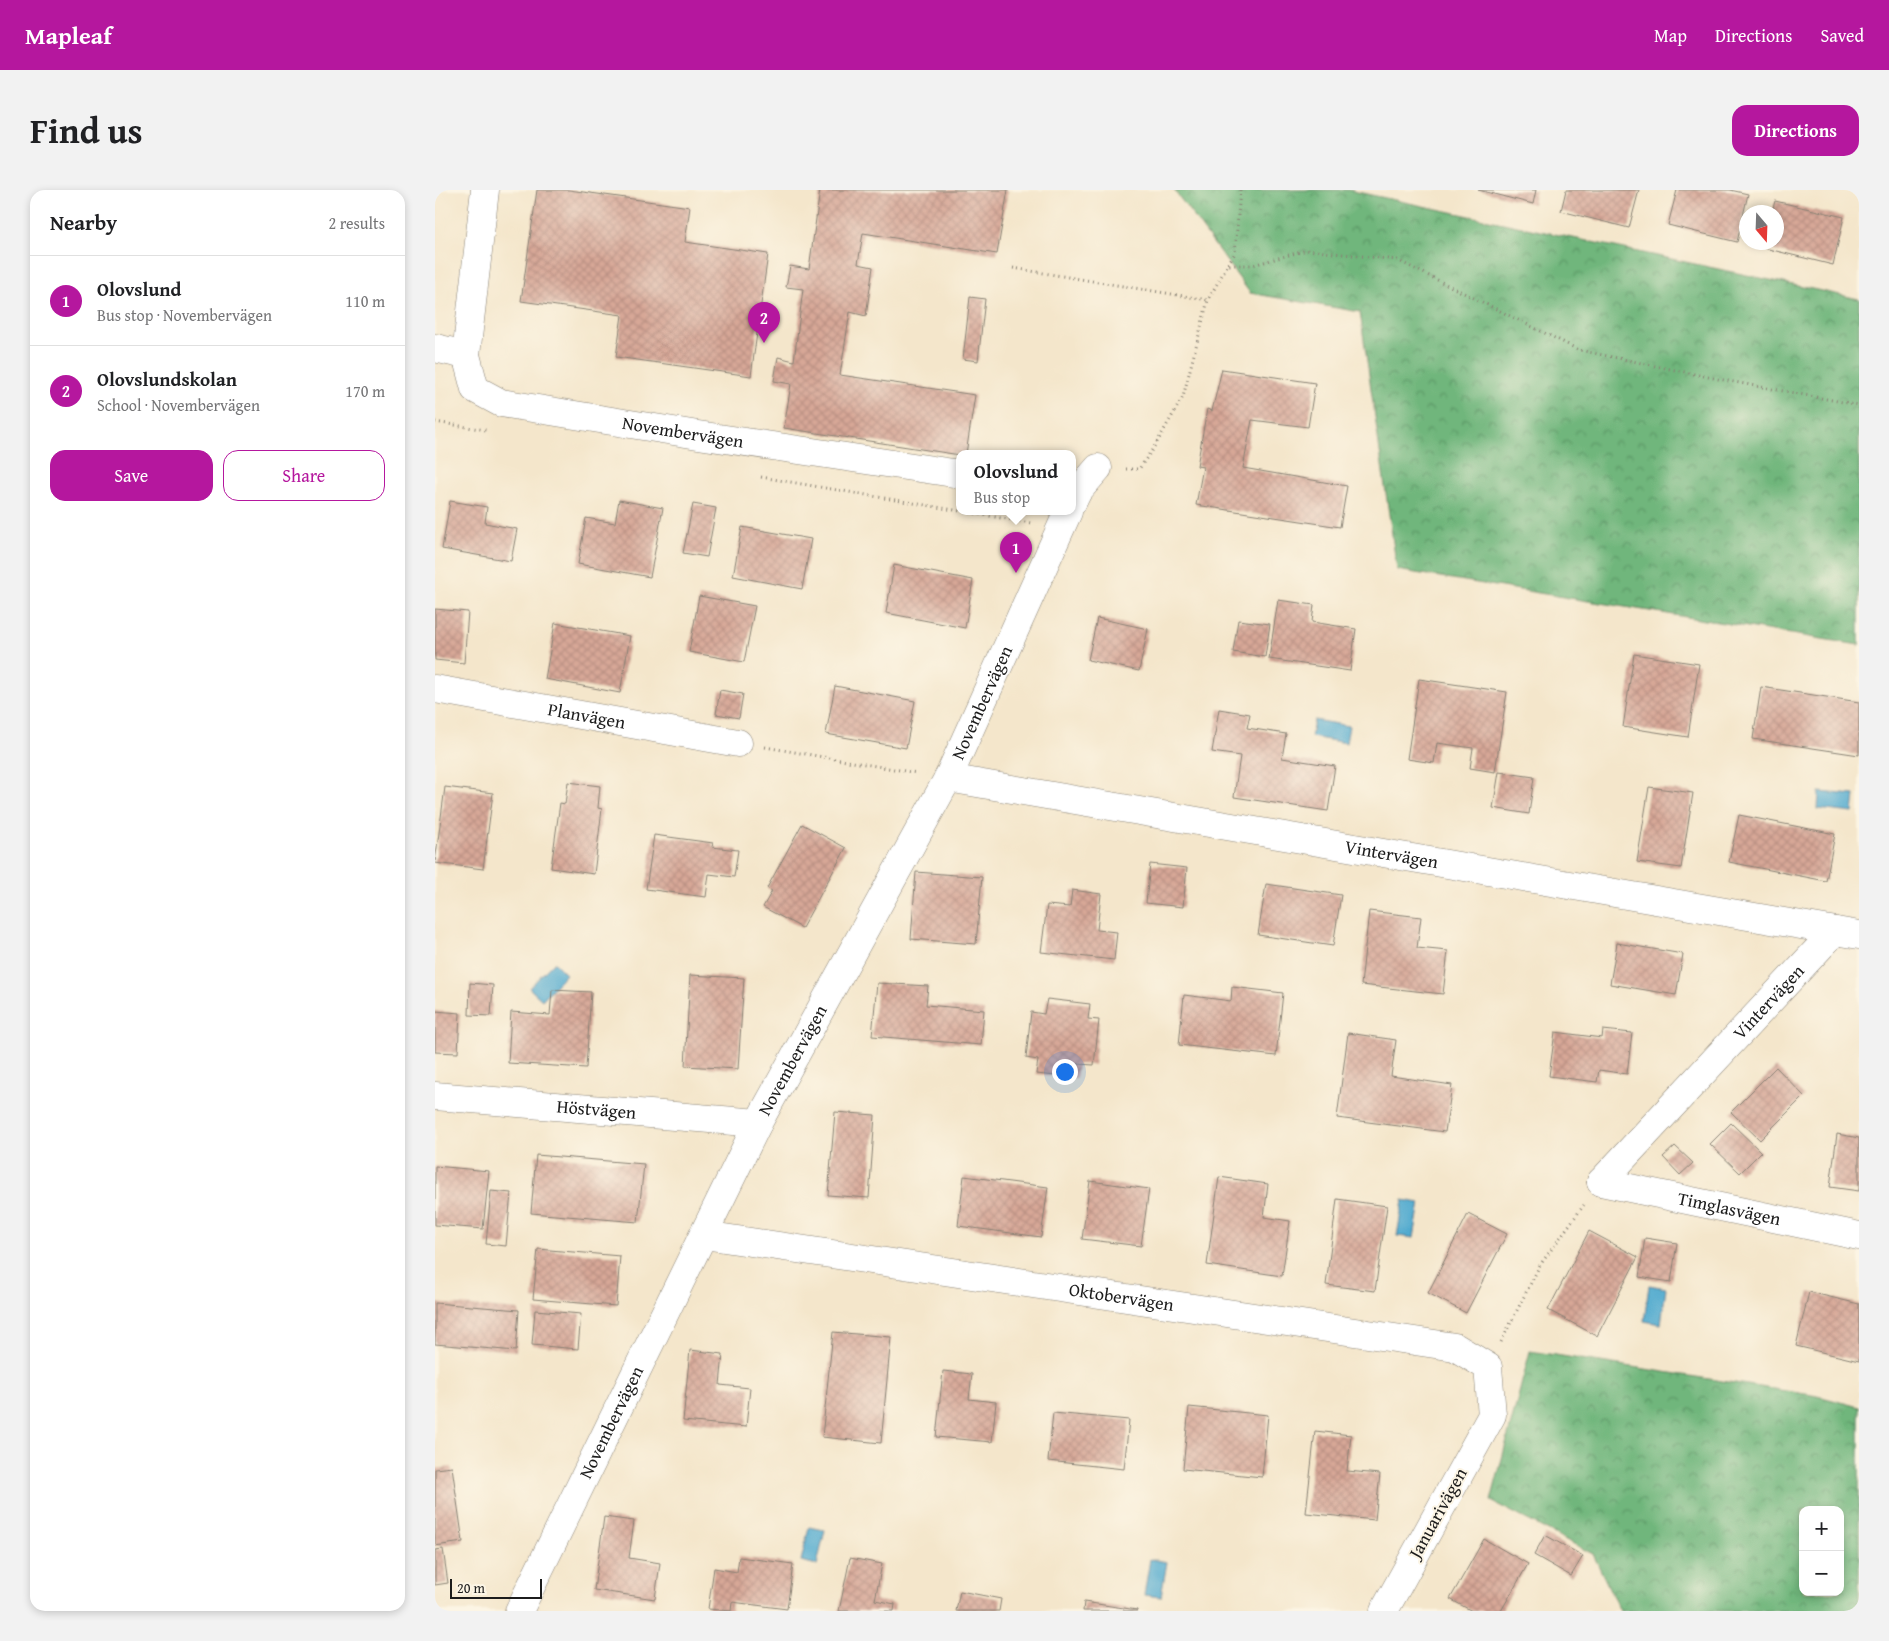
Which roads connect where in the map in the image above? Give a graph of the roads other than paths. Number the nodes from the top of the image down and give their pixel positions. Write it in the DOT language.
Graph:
graph roads {
  1 [pos="485,190"];
  2 [pos="435,348"];
  3 [pos="466,355"];
  4 [pos="1098,468"];
  5 [pos="956,473"];
  6 [pos="1076,497"];
  7 [pos="1066,515"];
  8 [pos="435,690"];
  9 [pos="738,743"];
  10 [pos="946,783"];
  11 [pos="1847,933"];
  12 [pos="435,1096"];
  13 [pos="758,1123"];
  14 [pos="1601,1182"];
  15 [pos="704,1235"];
  16 [pos="1859,1236"];
  17 [pos="1492,1415"];
  18 [pos="519,1611"];
  19 [pos="1383,1611"];
  1 -- 3 [label="street, Novembervägen"];
  2 -- 3 [label="street"];
  3 -- 5 [label="street, Novembervägen"];
  4 -- 6 [label="street, Novembervägen"];
  7 -- 10 [label="street, Novembervägen"];
  8 -- 9 [label="street, Planvägen"];
  10 -- 11 [label="street, Vintervägen"];
  10 -- 13 [label="street, Novembervägen"];
  11 -- 14 [label="street, Vintervägen"];
  12 -- 13 [label="street, Höstvägen"];
  13 -- 15 [label="street, Novembervägen"];
  14 -- 16 [label="street, Timglasvägen"];
  15 -- 17 [label="street, Oktobervägen"];
  15 -- 18 [label="street, Novembervägen"];
  17 -- 19 [label="street, Januarivägen"];
}
